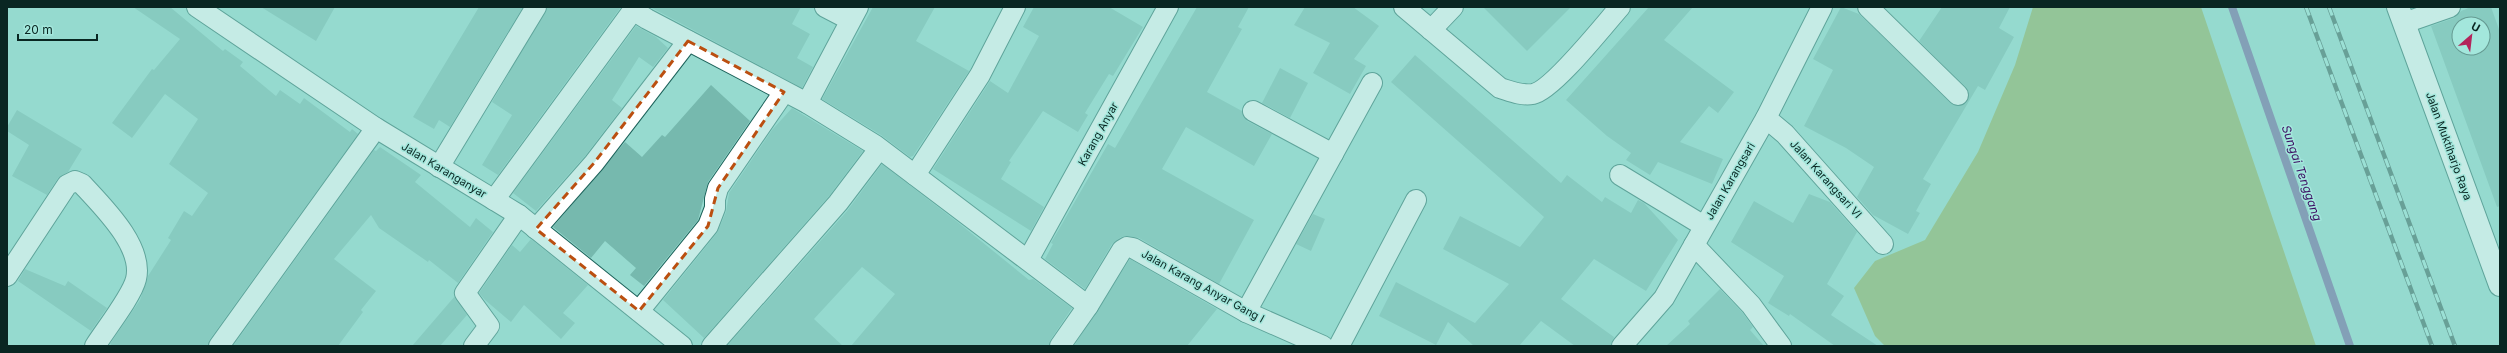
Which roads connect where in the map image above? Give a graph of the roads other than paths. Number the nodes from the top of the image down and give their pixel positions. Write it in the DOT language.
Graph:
graph roads {
  1 [pos="197,7"];
  2 [pos="536,7"];
  3 [pos="825,7"];
  4 [pos="1015,7"];
  5 [pos="1168,7"];
  6 [pos="1404,7"];
  7 [pos="1453,7"];
  8 [pos="1620,7"];
  9 [pos="1822,7"];
  10 [pos="1868,7"];
  11 [pos="2450,7"];
  12 [pos="634,8"];
  13 [pos="854,14"];
  14 [pos="2401,15"];
  15 [pos="1431,30"];
  16 [pos="688,41"];
  17 [pos="1372,83"];
  18 [pos="784,92"];
  19 [pos="1958,95"];
  20 [pos="807,103"];
  21 [pos="1253,111"];
  22 [pos="1766,118"];
  23 [pos="376,128"];
  24 [pos="879,148"];
  25 [pos="1333,154"];
  26 [pos="439,167"];
  27 [pos="915,175"];
  28 [pos="1620,175"];
  29 [pos="494,200"];
  30 [pos="1416,200"];
  31 [pos="519,215"];
  32 [pos="1704,226"];
  33 [pos="536,229"];
  34 [pos="1883,244"];
  35 [pos="1694,245"];
  36 [pos="1028,260"];
  37 [pos="7,276"];
  38 [pos="2500,285"];
  39 [pos="1088,306"];
  40 [pos="639,312"];
  41 [pos="1246,312"];
  42 [pos="475,345"];
  43 [pos="95,346"];
  44 [pos="219,346"];
  45 [pos="682,346"];
  46 [pos="712,346"];
  47 [pos="1060,346"];
  48 [pos="1323,346"];
  49 [pos="1339,346"];
  50 [pos="1622,346"];
  51 [pos="1781,346"];
  1 -- 23 [label="street, Jalan Karanganyar"];
  2 -- 26 [label="street"];
  3 -- 13 [label="street"];
  4 -- 27 [label="street"];
  5 -- 36 [label="street, Karang Anyar"];
  6 -- 15 [label="street"];
  7 -- 15 [label="street"];
  8 -- 15 [label="street"];
  9 -- 22 [label="street, Jalan Karangsari"];
  10 -- 19 [label="street"];
  11 -- 14 [label="street"];
  12 -- 16 [label="street"];
  12 -- 29 [label="street"];
  13 -- 20 [label="street"];
  14 -- 38 [label="street, Jalan Muktiharjo Raya"];
  16 -- 18 [label="street"];
  16 -- 33 [label="street"];
  17 -- 25 [label="street"];
  18 -- 20 [label="street"];
  18 -- 40 [label="street"];
  20 -- 24 [label="street"];
  21 -- 25 [label="street"];
  22 -- 32 [label="street, Jalan Karangsari"];
  22 -- 34 [label="street, Jalan Karangsari VI"];
  23 -- 26 [label="street, Jalan Karanganyar"];
  23 -- 44 [label="street"];
  24 -- 27 [label="street"];
  24 -- 46 [label="street"];
  25 -- 41 [label="street"];
  26 -- 29 [label="street, Jalan Karanganyar"];
  27 -- 36 [label="street"];
  28 -- 32 [label="street"];
  29 -- 31 [label="street, Jalan Karanganyar"];
  30 -- 49 [label="street"];
  31 -- 33 [label="street, Jalan Karanganyar"];
  31 -- 42 [label="street"];
  32 -- 35 [label="street, Jalan Karangsari"];
  33 -- 40 [label="street, Jalan Karanganyar"];
  35 -- 50 [label="street, Jalan Karangsari"];
  35 -- 51 [label="street"];
  36 -- 39 [label="street"];
  37 -- 43 [label="street"];
  39 -- 41 [label="street, Jalan Karang Anyar Gang I"];
  39 -- 47 [label="street, Jalan Karang Anyar Gang I"];
  40 -- 45 [label="street, Jalan Karanganyar"];
  41 -- 48 [label="street, Jalan Karang Anyar Gang I"];
}
